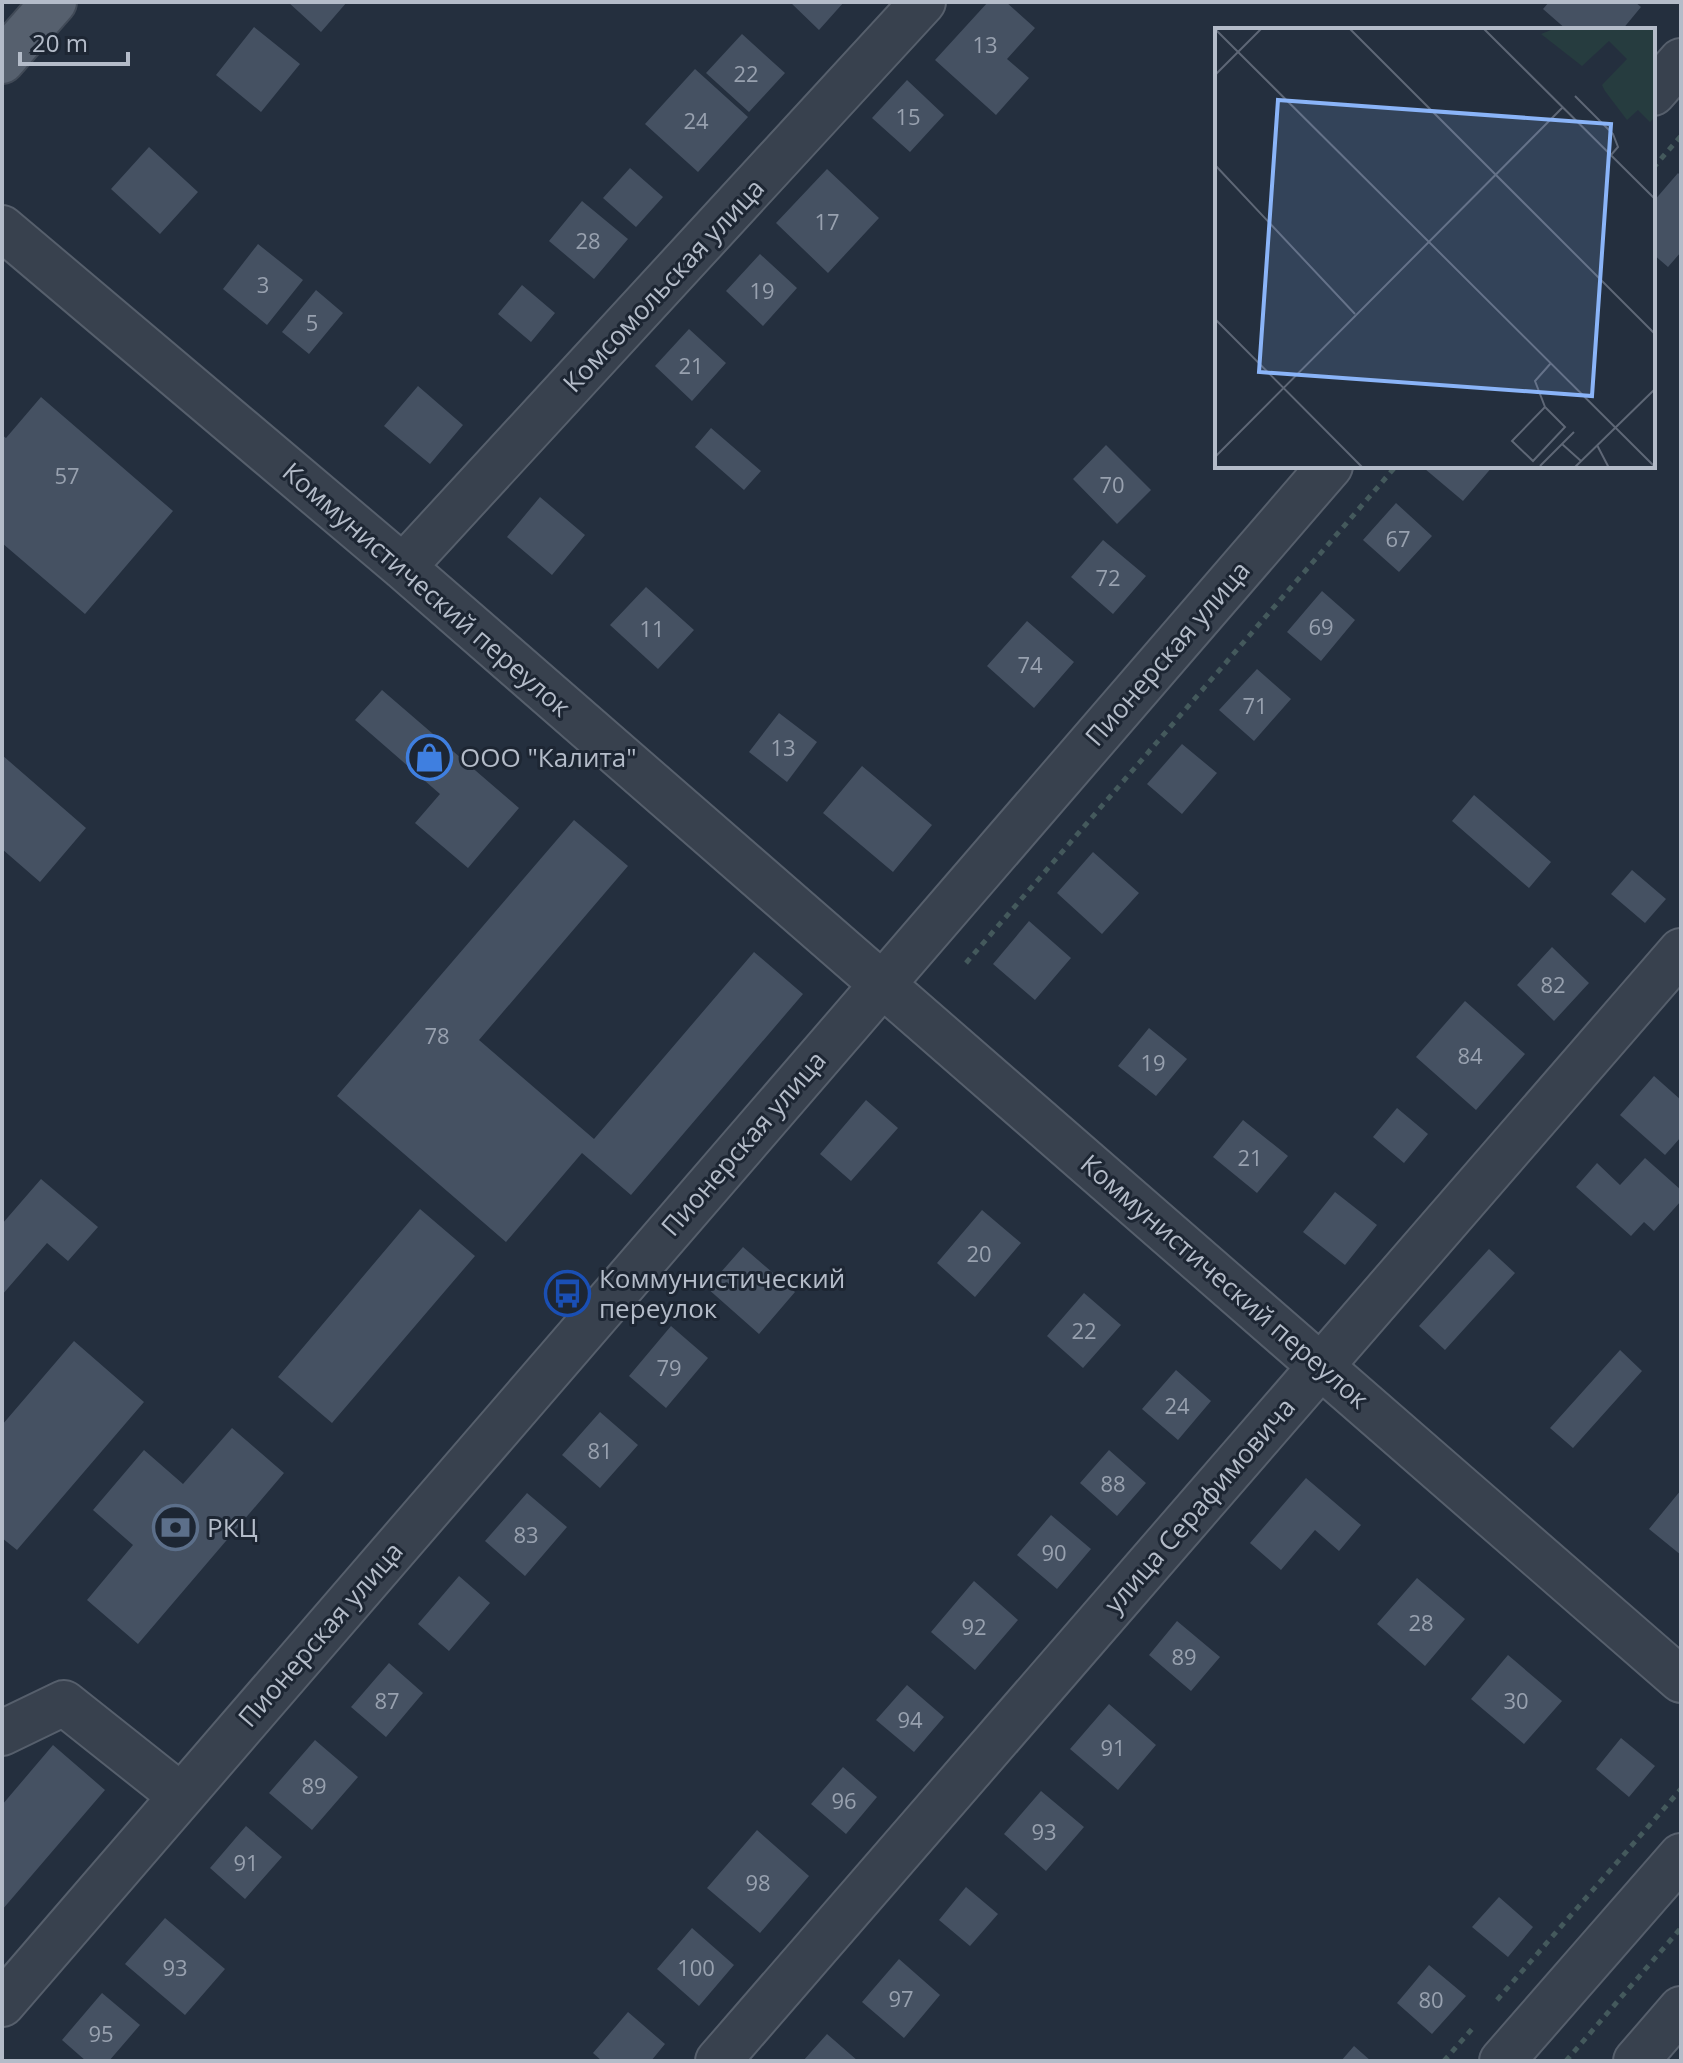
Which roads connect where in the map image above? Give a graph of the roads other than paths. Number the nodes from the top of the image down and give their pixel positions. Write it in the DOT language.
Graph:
graph roads {
  1 [pos="54,2"];
  2 [pos="923,2"];
  3 [pos="2,61"];
  4 [pos="1681,61"];
  5 [pos="1655,91"];
  6 [pos="2,228"];
  7 [pos="1328,468"];
  8 [pos="403,567"];
  9 [pos="1681,951"];
  10 [pos="882,982"];
  11 [pos="1320,1364"];
  12 [pos="1681,1680"];
  13 [pos="2,1733"];
  14 [pos="181,1796"];
  15 [pos="1681,1856"];
  16 [pos="2,2004"];
  17 [pos="1681,2009"];
  18 [pos="718,2061"];
  19 [pos="1502,2061"];
  20 [pos="1636,2061"];
  1 -- 3 [label="main road"];
  2 -- 8 [label="street, Комсомольская улица"];
  4 -- 5 [label="street"];
  6 -- 8 [label="street, Коммунистический переулок"];
  7 -- 10 [label="street, Пионерская улица"];
  8 -- 10 [label="street, Коммунистический переулок"];
  9 -- 11 [label="street, улица Серафимовича"];
  10 -- 11 [label="street, Коммунистический переулок"];
  10 -- 14 [label="street, Пионерская улица"];
  11 -- 12 [label="street, Коммунистический переулок"];
  11 -- 18 [label="street, улица Серафимовича"];
  13 -- 14 [label="street"];
  14 -- 16 [label="street, Пионерская улица"];
  15 -- 19 [label="street"];
  17 -- 20 [label="street"];
}
